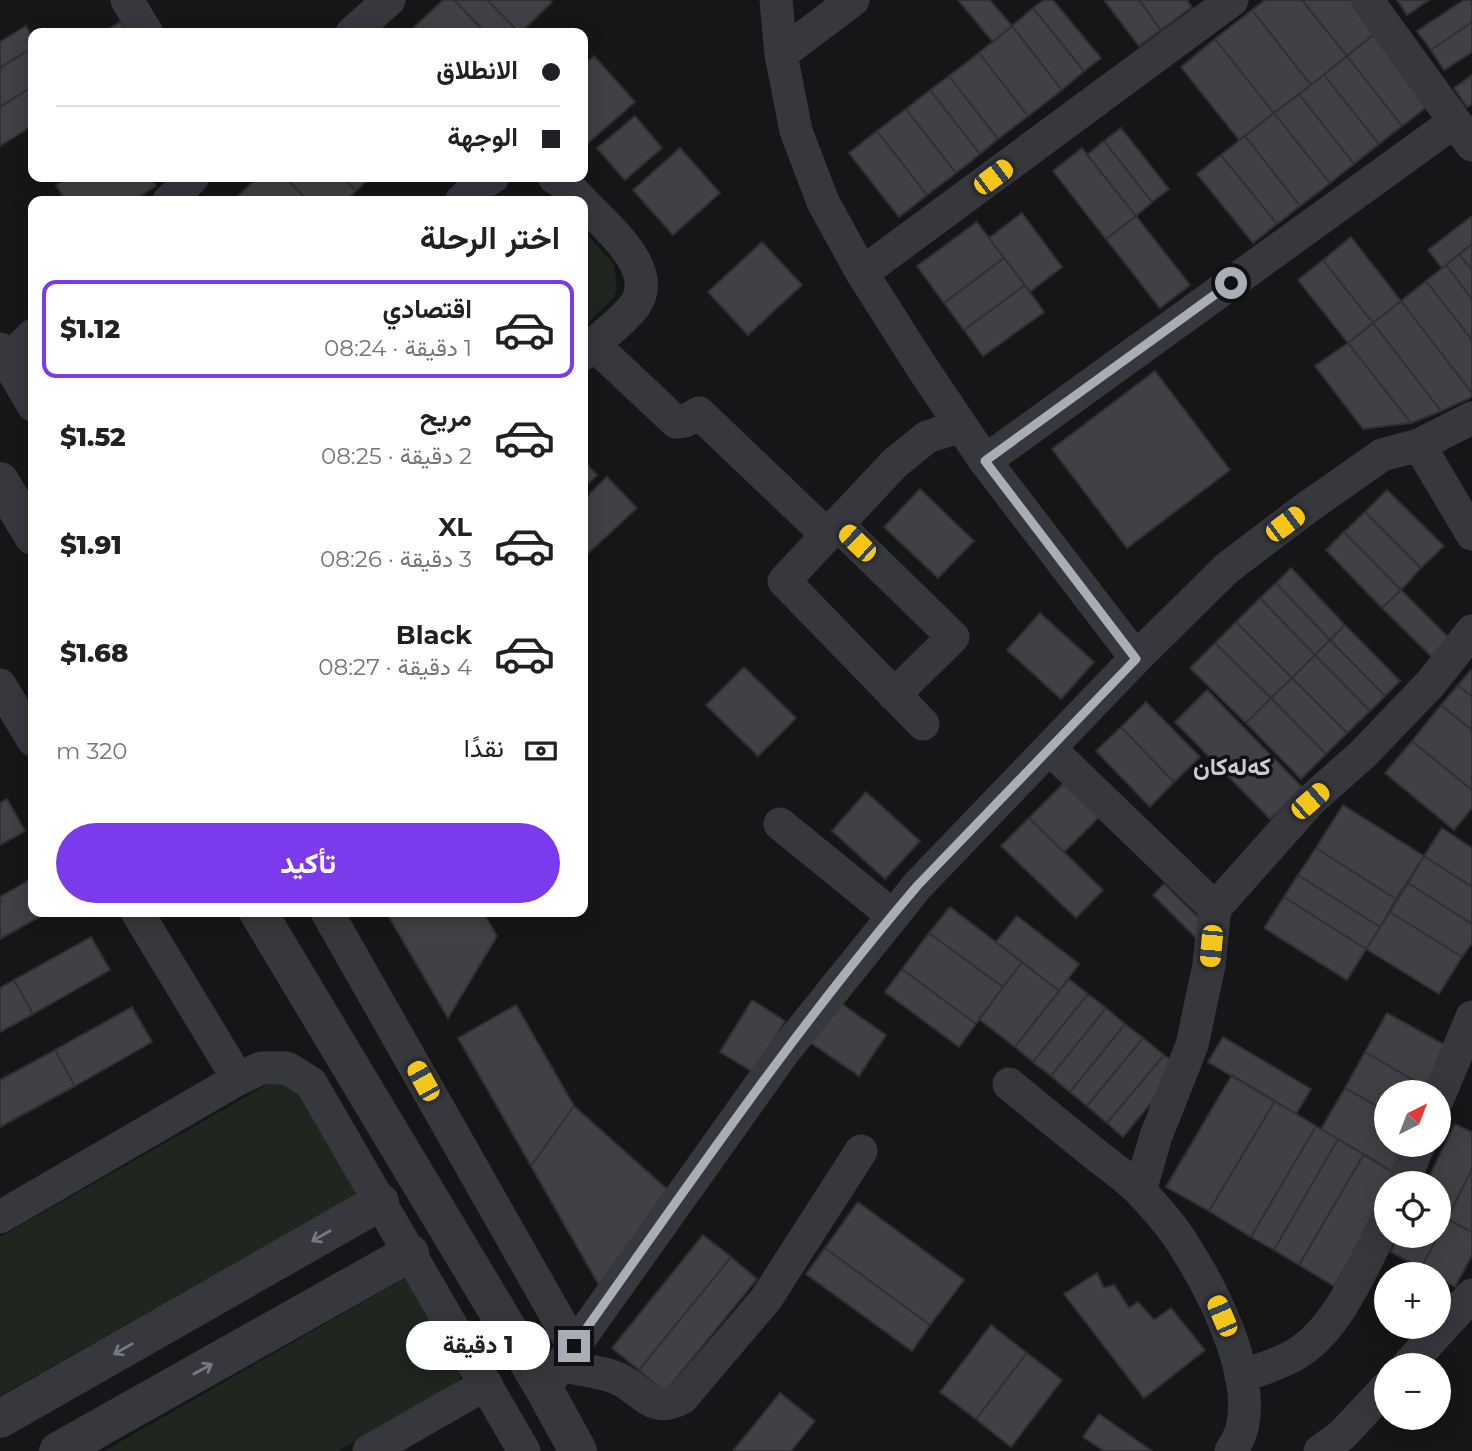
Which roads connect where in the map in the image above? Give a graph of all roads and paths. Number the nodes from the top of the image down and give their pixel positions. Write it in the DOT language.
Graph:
graph roads {
  1 [pos="127,0"];
  2 [pos="389,0"];
  3 [pos="776,0"];
  4 [pos="853,0"];
  5 [pos="1231,0"];
  6 [pos="1367,0"];
  7 [pos="144,28"];
  8 [pos="358,28"];
  9 [pos="781,54"];
  10 [pos="1463,133"];
  11 [pos="188,182"];
  12 [pos="484,182"];
  13 [pos="562,182"];
  14 [pos="174,196"];
  15 [pos="466,196"];
  16 [pos="577,196"];
  17 [pos="588,208"];
  18 [pos="862,273"];
  19 [pos="28,338"];
  20 [pos="588,349"];
  21 [pos="4,355"];
  22 [pos="28,396"];
  23 [pos="1472,418"];
  24 [pos="961,426"];
  25 [pos="1419,445"];
  26 [pos="985,461"];
  27 [pos="0,481"];
  28 [pos="28,528"];
  29 [pos="832,530"];
  30 [pos="1472,534"];
  31 [pos="1472,631"];
  32 [pos="1136,659"];
  33 [pos="0,685"];
  34 [pos="894,695"];
  35 [pos="923,724"];
  36 [pos="28,732"];
  37 [pos="1050,750"];
  38 [pos="780,824"];
  39 [pos="1214,908"];
  40 [pos="892,915"];
  41 [pos="140,917"];
  42 [pos="261,917"];
  43 [pos="330,917"];
  44 [pos="1472,1017"];
  45 [pos="238,1079"];
  46 [pos="1446,1080"];
  47 [pos="1009,1084"];
  48 [pos="861,1151"];
  49 [pos="1140,1191"];
  50 [pos="380,1202"];
  51 [pos="0,1217"];
  52 [pos="1374,1244"];
  53 [pos="410,1253"];
  54 [pos="1472,1295"];
  55 [pos="1419,1353"];
  56 [pos="559,1367"];
  57 [pos="1241,1376"];
  58 [pos="486,1384"];
  59 [pos="1374,1401"];
  60 [pos="0,1419"];
  61 [pos="58,1451"];
  62 [pos="369,1451"];
  63 [pos="524,1451"];
  64 [pos="578,1451"];
  65 [pos="1231,1451"];
  66 [pos="1320,1451"];
  1 -- 7 [label="street"];
  2 -- 8 [label="street"];
  3 -- 9 [label="street"];
  4 -- 9 [label="street"];
  5 -- 18 [label="street"];
  6 -- 10 [label="street"];
  9 -- 18 [label="street"];
  10 -- 26 [label="street"];
  11 -- 14 [label="street"];
  12 -- 15 [label="street"];
  13 -- 16 [label="street"];
  17 -- 20 [label="street"];
  18 -- 24 [label="street"];
  19 -- 21 [label="street"];
  20 -- 29 [label="street"];
  21 -- 22 [label="street"];
  23 -- 25 [label="street"];
  24 -- 26 [label="street"];
  24 -- 29 [label="street"];
  25 -- 30 [label="street"];
  25 -- 32 [label="street"];
  26 -- 32 [label="street"];
  27 -- 28 [label="street"];
  29 -- 34 [label="street"];
  29 -- 34 [label="street"];
  31 -- 39 [label="street"];
  32 -- 37 [label="street"];
  33 -- 36 [label="street"];
  34 -- 35 [label="street"];
  37 -- 39 [label="street"];
  37 -- 40 [label="street"];
  38 -- 40 [label="street"];
  39 -- 49 [label="street"];
  40 -- 56 [label="street"];
  41 -- 45 [label="street"];
  42 -- 56 [label="street"];
  43 -- 56 [label="street"];
  44 -- 46 [label="street"];
  45 -- 50 [label="street"];
  45 -- 51 [label="street"];
  47 -- 49 [label="street"];
  48 -- 56 [label="street"];
  49 -- 57 [label="street"];
  50 -- 53 [label="street"];
  50 -- 60 [label="street, one-way"];
  52 -- 57 [label="street"];
  53 -- 58 [label="street"];
  61 -- 53 [label="street, one-way"];
  54 -- 55 [label="street"];
  56 -- 64 [label="street"];
  57 -- 65 [label="street"];
  58 -- 62 [label="street"];
  58 -- 63 [label="street"];
  59 -- 66 [label="street"];
}
